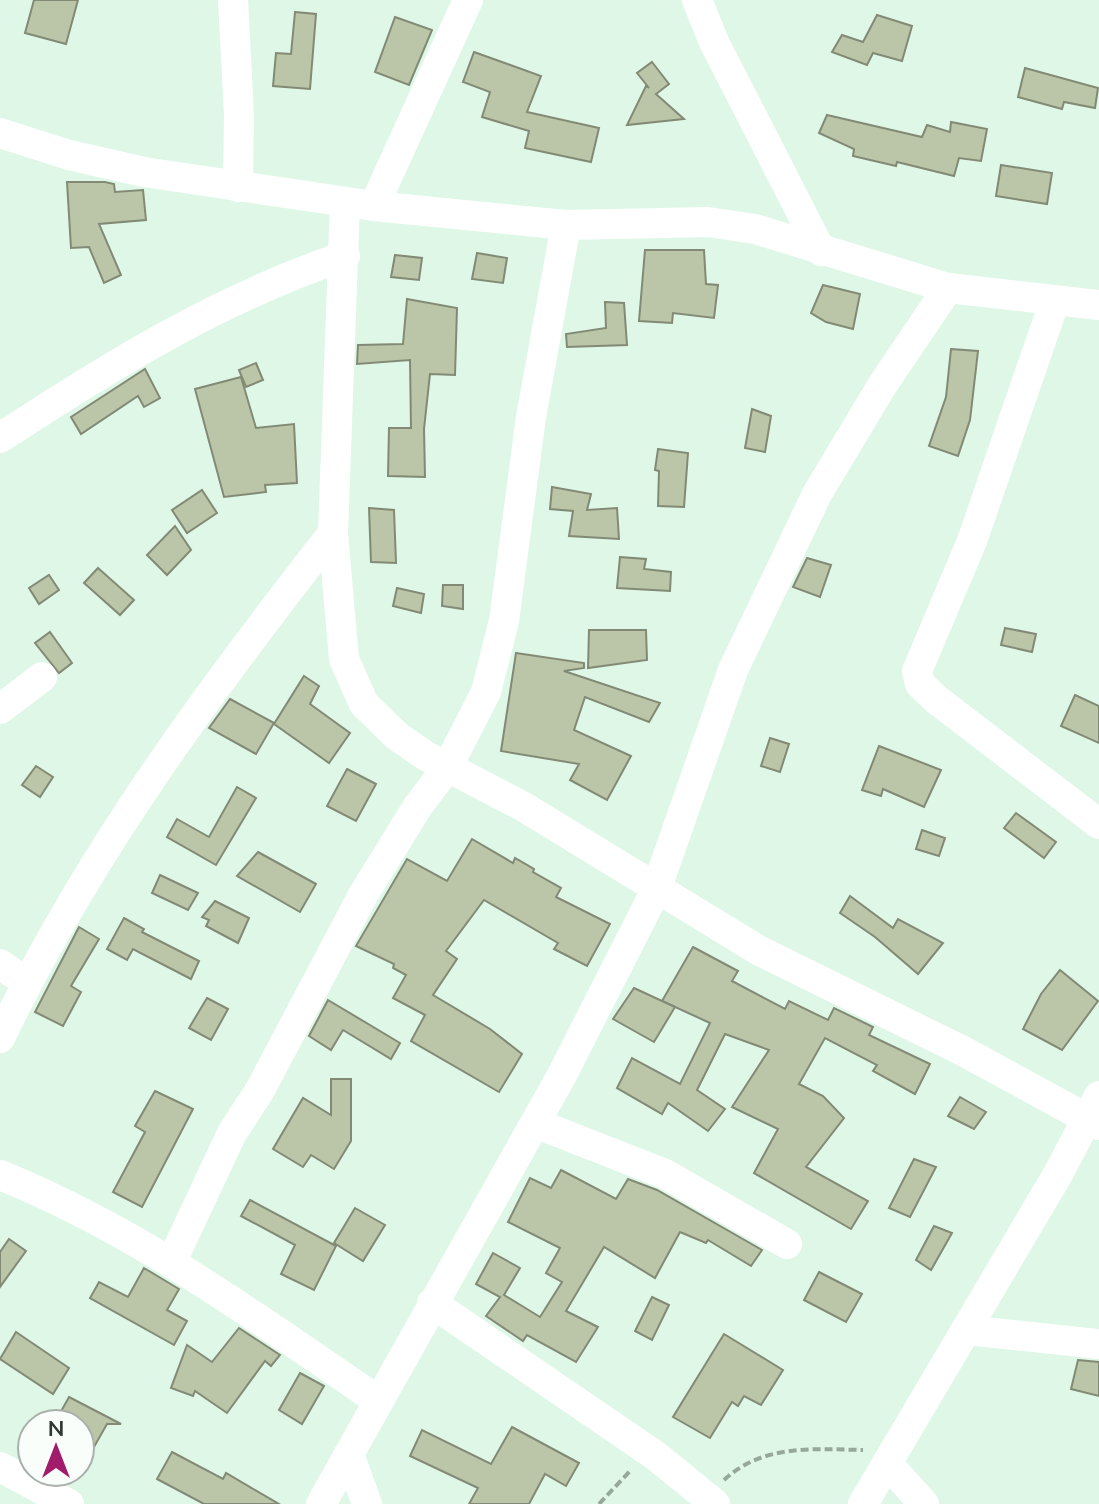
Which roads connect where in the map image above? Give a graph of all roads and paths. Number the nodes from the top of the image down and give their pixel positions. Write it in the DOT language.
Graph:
graph roads {
  1 [pos="233,0"];
  2 [pos="254,0"];
  3 [pos="468,0"];
  4 [pos="697,0"];
  5 [pos="0,133"];
  6 [pos="238,187"];
  7 [pos="359,204"];
  8 [pos="566,225"];
  9 [pos="821,251"];
  10 [pos="345,256"];
  11 [pos="948,288"];
  12 [pos="1055,300"];
  13 [pos="1099,305"];
  14 [pos="0,438"];
  15 [pos="333,533"];
  16 [pos="42,677"];
  17 [pos="0,709"];
  18 [pos="447,768"];
  19 [pos="1099,824"];
  20 [pos="656,890"];
  21 [pos="0,964"];
  22 [pos="26,982"];
  23 [pos="0,1038"];
  24 [pos="1095,1113"];
  25 [pos="535,1123"];
  26 [pos="0,1175"];
  27 [pos="787,1244"];
  28 [pos="171,1263"];
  29 [pos="432,1303"];
  30 [pos="966,1330"];
  31 [pos="1099,1344"];
  32 [pos="377,1400"];
  33 [pos="349,1454"];
  34 [pos="656,1456"];
  35 [pos="887,1463"];
  36 [pos="0,1467"];
  37 [pos="711,1500"];
  38 [pos="69,1504"];
  39 [pos="321,1504"];
  40 [pos="367,1504"];
  41 [pos="599,1504"];
  42 [pos="863,1504"];
  43 [pos="924,1504"];
  1 -- 2 [label="street"];
  1 -- 6 [label="street"];
  3 -- 7 [label="street"];
  4 -- 9 [label="street"];
  5 -- 6 [label="street"];
  6 -- 7 [label="street"];
  7 -- 8 [label="street"];
  7 -- 10 [label="street"];
  8 -- 9 [label="street"];
  8 -- 18 [label="street"];
  9 -- 11 [label="street"];
  10 -- 14 [label="street"];
  10 -- 15 [label="street"];
  11 -- 12 [label="street"];
  11 -- 20 [label="street"];
  12 -- 13 [label="street"];
  12 -- 19 [label="street"];
  15 -- 18 [label="street"];
  15 -- 22 [label="street"];
  16 -- 17 [label="street"];
  18 -- 20 [label="street"];
  18 -- 28 [label="street"];
  20 -- 24 [label="street"];
  20 -- 25 [label="street"];
  21 -- 22 [label="street"];
  22 -- 23 [label="street"];
  24 -- 30 [label="street"];
  25 -- 27 [label="street"];
  25 -- 29 [label="street"];
  26 -- 28 [label="street"];
  28 -- 32 [label="street"];
  29 -- 32 [label="street"];
  29 -- 34 [label="street"];
  30 -- 31 [label="street"];
  30 -- 35 [label="street"];
  32 -- 33 [label="street"];
  33 -- 39 [label="street"];
  33 -- 40 [label="street"];
  34 -- 37 [label="street"];
  34 -- 41 [label="path"];
  35 -- 37 [label="path"];
  35 -- 42 [label="street"];
  35 -- 43 [label="street"];
  36 -- 38 [label="street"];
}
